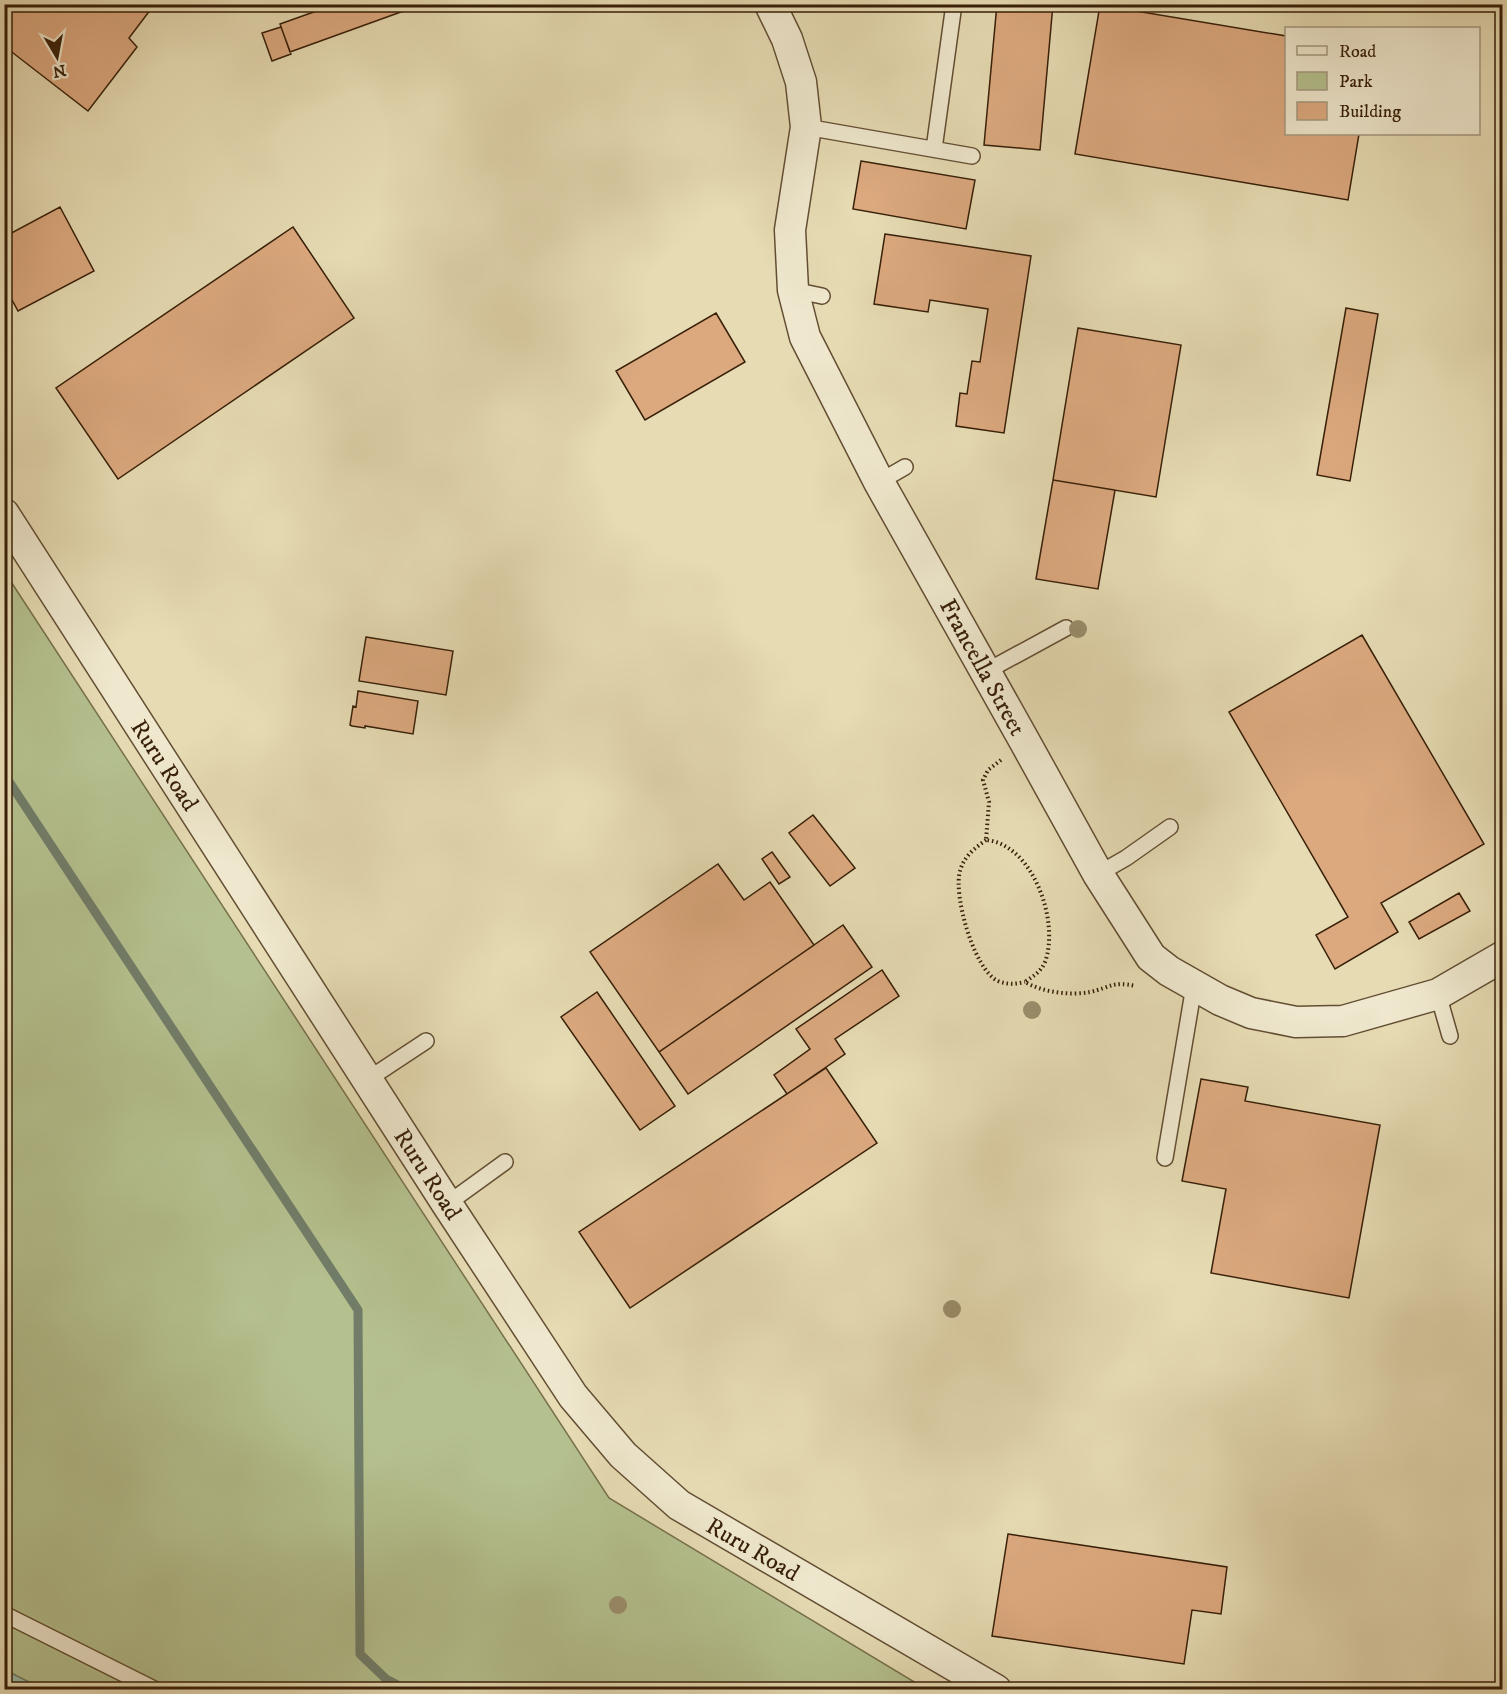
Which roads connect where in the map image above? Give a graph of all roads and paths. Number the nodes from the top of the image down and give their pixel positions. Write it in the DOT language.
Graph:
graph roads {
  1 [pos="770,4"];
  2 [pos="954,4"];
  3 [pos="806,127"];
  4 [pos="934,149"];
  5 [pos="972,156"];
  6 [pos="905,467"];
  7 [pos="879,482"];
  8 [pos="4,514"];
  9 [pos="1066,628"];
  10 [pos="986,672"];
  11 [pos="1024,742"];
  12 [pos="1170,827"];
  13 [pos="987,840"];
  14 [pos="1098,874"];
  15 [pos="1503,957"];
  16 [pos="1181,978"];
  17 [pos="1025,982"];
  18 [pos="1437,994"];
  19 [pos="1450,1036"];
  20 [pos="426,1041"];
  21 [pos="368,1080"];
  22 [pos="1165,1158"];
  23 [pos="505,1162"];
  24 [pos="447,1204"];
  25 [pos="4,1614"];
  26 [pos="156,1689"];
  27 [pos="996,1689"];
  1 -- 3 [label="street, Francella Street"];
  2 -- 4 [label="lane"];
  3 -- 4 [label="lane"];
  3 -- 7 [label="street, Francella Street"];
  4 -- 5 [label="lane"];
  6 -- 7 [label="lane"];
  7 -- 10 [label="street, Francella Street"];
  8 -- 21 [label="street, Ruru Road"];
  9 -- 10 [label="lane"];
  10 -- 11 [label="street, Francella Street"];
  11 -- 13 [label="path"];
  11 -- 14 [label="street, Francella Street"];
  12 -- 14 [label="lane"];
  13 -- 17 [label="path"];
  13 -- 17 [label="path"];
  14 -- 16 [label="street, Francella Street"];
  15 -- 18 [label="street, Francella Street"];
  16 -- 17 [label="path"];
  16 -- 18 [label="street, Francella Street"];
  16 -- 22 [label="lane"];
  18 -- 19 [label="lane"];
  20 -- 21 [label="lane"];
  21 -- 24 [label="street, Ruru Road"];
  23 -- 24 [label="lane"];
  24 -- 27 [label="street, Ruru Road"];
  25 -- 26 [label="lane"];
}
